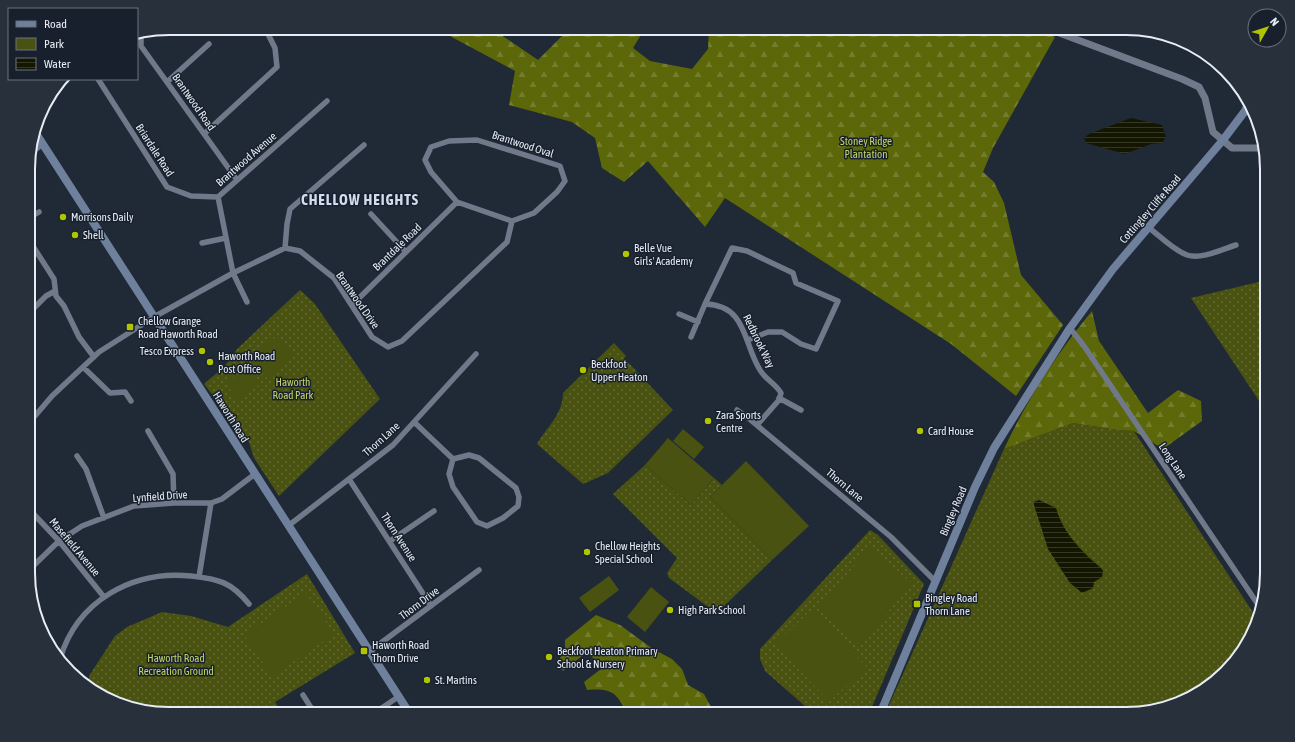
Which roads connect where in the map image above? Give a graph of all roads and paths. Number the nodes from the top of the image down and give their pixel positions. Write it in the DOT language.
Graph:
graph roads {
  1 [pos="268,35"];
  2 [pos="1065,35"];
  3 [pos="141,39"];
  4 [pos="209,44"];
  5 [pos="99,80"];
  6 [pos="167,82"];
  7 [pos="327,101"];
  8 [pos="1245,108"];
  9 [pos="204,134"];
  10 [pos="39,138"];
  11 [pos="1223,140"];
  12 [pos="43,144"];
  13 [pos="364,145"];
  14 [pos="37,148"];
  15 [pos="1258,148"];
  16 [pos="237,180"];
  17 [pos="218,197"];
  18 [pos="457,202"];
  19 [pos="39,212"];
  20 [pos="35,214"];
  21 [pos="371,214"];
  22 [pos="512,221"];
  23 [pos="1148,227"];
  24 [pos="226,238"];
  25 [pos="202,243"];
  26 [pos="1236,245"];
  27 [pos="284,248"];
  28 [pos="35,249"];
  29 [pos="406,252"];
  30 [pos="233,273"];
  31 [pos="54,291"];
  32 [pos="247,302"];
  33 [pos="705,304"];
  34 [pos="352,305"];
  35 [pos="35,307"];
  36 [pos="679,314"];
  37 [pos="154,317"];
  38 [pos="698,322"];
  39 [pos="1070,328"];
  40 [pos="691,337"];
  41 [pos="748,340"];
  42 [pos="476,354"];
  43 [pos="94,357"];
  44 [pos="83,368"];
  45 [pos="779,398"];
  46 [pos="131,401"];
  47 [pos="737,410"];
  48 [pos="801,410"];
  49 [pos="35,416"];
  50 [pos="414,422"];
  51 [pos="757,425"];
  52 [pos="148,431"];
  53 [pos="77,456"];
  54 [pos="453,459"];
  55 [pos="255,474"];
  56 [pos="349,479"];
  57 [pos="174,503"];
  58 [pos="210,503"];
  59 [pos="434,510"];
  60 [pos="35,515"];
  61 [pos="104,518"];
  62 [pos="288,526"];
  63 [pos="59,541"];
  64 [pos="390,541"];
  65 [pos="35,564"];
  66 [pos="479,570"];
  67 [pos="199,577"];
  68 [pos="936,581"];
  69 [pos="104,598"];
  70 [pos="1256,602"];
  71 [pos="249,604"];
  72 [pos="431,606"];
  73 [pos="370,651"];
  74 [pos="62,653"];
  75 [pos="303,695"];
  76 [pos="398,697"];
  77 [pos="311,707"];
  78 [pos="383,707"];
  79 [pos="405,707"];
  80 [pos="883,707"];
  1 -- 9 [label="street"];
  2 -- 11 [label="street"];
  3 -- 6 [label="street, Brantwood Road"];
  4 -- 6 [label="street"];
  5 -- 17 [label="street, Briardale Road"];
  6 -- 9 [label="street, Brantwood Road"];
  7 -- 16 [label="street, Brantwood Avenue"];
  8 -- 11 [label="main road, Cottingley Cliffe Road"];
  9 -- 16 [label="street, Brantwood Road"];
  10 -- 12 [label="main road, Haworth Road"];
  11 -- 15 [label="street"];
  11 -- 23 [label="main road, Cottingley Cliffe Road"];
  12 -- 14 [label="street"];
  12 -- 37 [label="main road, Haworth Road"];
  13 -- 27 [label="street"];
  16 -- 17 [label="street, Brantwood Avenue"];
  17 -- 24 [label="street, Brantwood Avenue"];
  18 -- 22 [label="street"];
  18 -- 22 [label="street, Brantwood Oval"];
  18 -- 29 [label="street, Brantdale Road"];
  19 -- 20 [label="street"];
  21 -- 29 [label="street"];
  22 -- 34 [label="street, Brantwood Drive"];
  23 -- 26 [label="street"];
  23 -- 39 [label="main road, Cottingley Cliffe Road"];
  24 -- 25 [label="street"];
  24 -- 30 [label="street, Brantwood Avenue"];
  27 -- 30 [label="street"];
  27 -- 34 [label="street, Brantwood Drive"];
  28 -- 31 [label="street"];
  29 -- 34 [label="street, Brantdale Road"];
  30 -- 32 [label="street, Brantwood Avenue"];
  30 -- 37 [label="street"];
  31 -- 35 [label="street"];
  31 -- 43 [label="street"];
  33 -- 38 [label="street"];
  33 -- 41 [label="street, Redbrook Way"];
  33 -- 41 [label="street"];
  36 -- 38 [label="street"];
  37 -- 43 [label="street"];
  37 -- 55 [label="main road, Haworth Road"];
  38 -- 40 [label="street"];
  39 -- 68 [label="main road, Bingley Road"];
  39 -- 70 [label="street, Long Lane"];
  41 -- 45 [label="street, Redbrook Way"];
  42 -- 50 [label="street, Thorn Lane"];
  43 -- 44 [label="street"];
  44 -- 46 [label="street"];
  44 -- 49 [label="street"];
  45 -- 48 [label="street"];
  45 -- 51 [label="street"];
  47 -- 51 [label="street, Thorn Lane"];
  50 -- 54 [label="street"];
  50 -- 56 [label="street, Thorn Lane"];
  51 -- 68 [label="street, Thorn Lane"];
  52 -- 57 [label="street"];
  53 -- 61 [label="street"];
  54 -- 54 [label="street"];
  55 -- 58 [label="street, Lynfield Drive"];
  55 -- 62 [label="main road, Haworth Road"];
  56 -- 62 [label="street, Thorn Lane"];
  56 -- 64 [label="street, Thorn Avenue"];
  57 -- 58 [label="street, Lynfield Drive"];
  57 -- 61 [label="street, Lynfield Drive"];
  58 -- 67 [label="street"];
  59 -- 64 [label="street"];
  60 -- 63 [label="street, Masefield Avenue"];
  61 -- 63 [label="street, Lynfield Drive"];
  62 -- 73 [label="main road, Haworth Road"];
  63 -- 65 [label="street, Lynfield Drive"];
  63 -- 69 [label="street, Masefield Avenue"];
  64 -- 72 [label="street, Thorn Avenue"];
  66 -- 72 [label="street, Thorn Drive"];
  67 -- 69 [label="street"];
  67 -- 71 [label="street"];
  68 -- 80 [label="main road, Bingley Road"];
  69 -- 74 [label="street"];
  72 -- 73 [label="street, Thorn Drive"];
  73 -- 76 [label="main road, Haworth Road"];
  75 -- 77 [label="street"];
  76 -- 78 [label="street"];
  76 -- 79 [label="main road, Haworth Road"];
}
